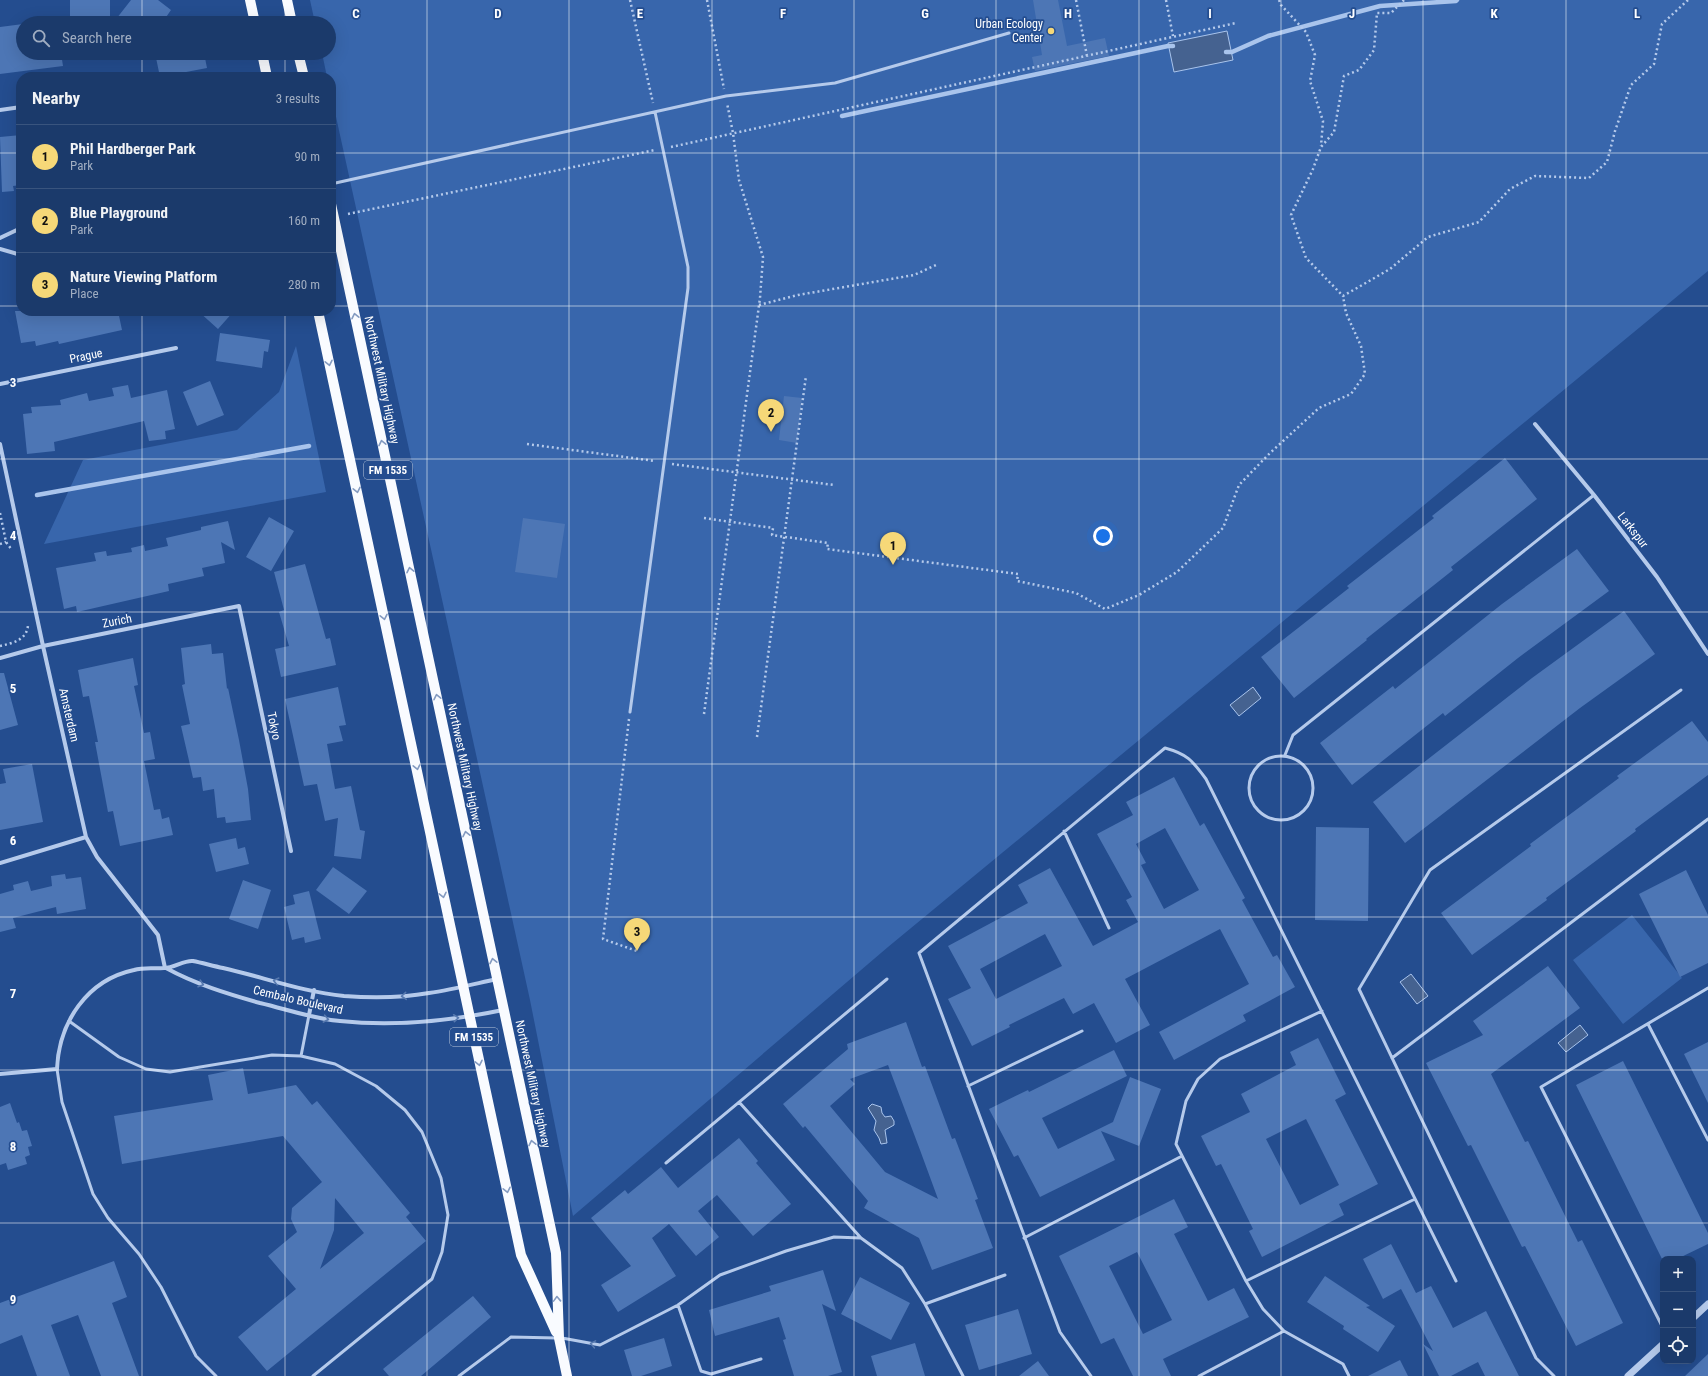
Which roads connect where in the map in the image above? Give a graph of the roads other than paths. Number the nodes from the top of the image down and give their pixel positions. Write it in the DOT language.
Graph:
graph roads {
  1 [pos="250,0"];
  2 [pos="287,0"];
  3 [pos="253,16"];
  4 [pos="290,16"];
  5 [pos="1009,33"];
  6 [pos="263,60"];
  7 [pos="300,60"];
  8 [pos="266,72"];
  9 [pos="303,72"];
  10 [pos="16,108"];
  11 [pos="0,110"];
  12 [pos="655,112"];
  13 [pos="336,183"];
  14 [pos="336,227"];
  15 [pos="16,230"];
  16 [pos="0,238"];
  17 [pos="0,249"];
  18 [pos="16,254"];
  19 [pos="319,316"];
  20 [pos="176,348"];
  21 [pos="0,384"];
  22 [pos="1536,424"];
  23 [pos="0,444"];
  24 [pos="1594,495"];
  25 [pos="239,606"];
  26 [pos="42,646"];
  27 [pos="1708,654"];
  28 [pos="0,658"];
  29 [pos="1681,690"];
  30 [pos="630,712"];
  31 [pos="1284,755"];
  32 [pos="1708,819"];
  33 [pos="1064,831"];
  34 [pos="86,837"];
  35 [pos="290,851"];
  36 [pos="0,863"];
  37 [pos="1109,928"];
  38 [pos="165,968"];
  39 [pos="497,979"];
  40 [pos="887,979"];
  41 [pos="463,986"];
  42 [pos="1708,988"];
  43 [pos="314,990"];
  44 [pos="504,1010"];
  45 [pos="1322,1011"];
  46 [pos="309,1015"];
  47 [pos="469,1017"];
  48 [pos="68,1020"];
  49 [pos="1648,1024"];
  50 [pos="1082,1031"];
  51 [pos="301,1056"];
  52 [pos="1392,1058"];
  53 [pos="57,1069"];
  54 [pos="0,1074"];
  55 [pos="968,1086"];
  56 [pos="739,1102"];
  57 [pos="1708,1140"];
  58 [pos="1182,1156"];
  59 [pos="666,1163"];
  60 [pos="1415,1199"];
  61 [pos="861,1238"];
  62 [pos="1024,1238"];
  63 [pos="1005,1275"];
  64 [pos="1246,1281"];
  65 [pos="1456,1281"];
  66 [pos="925,1304"];
  67 [pos="678,1305"];
  68 [pos="1706,1309"];
  69 [pos="1696,1316"];
  70 [pos="1660,1322"];
  71 [pos="1284,1331"];
  72 [pos="559,1338"];
  73 [pos="1660,1347"];
  74 [pos="761,1359"];
  75 [pos="216,1376"];
  76 [pos="314,1376"];
  77 [pos="459,1376"];
  78 [pos="567,1376"];
  79 [pos="963,1376"];
  80 [pos="1091,1376"];
  81 [pos="1199,1376"];
  82 [pos="1349,1376"];
  83 [pos="1554,1376"];
  84 [pos="1628,1376"];
  1 -- 3 [label="main road"];
  2 -- 4 [label="main road"];
  5 -- 12 [label="lane"];
  6 -- 8 [label="main road"];
  7 -- 9 [label="main road"];
  10 -- 11 [label="street"];
  12 -- 13 [label="lane"];
  12 -- 30 [label="lane"];
  39 -- 14 [label="main road, Northwest Military Highway / FM 1535, one-way"];
  15 -- 16 [label="street"];
  17 -- 18 [label="street"];
  19 -- 41 [label="main road, Northwest Military Highway / FM 1535, one-way"];
  20 -- 21 [label="street, Prague"];
  22 -- 24 [label="street, Larkspur"];
  23 -- 26 [label="street, Amsterdam"];
  24 -- 27 [label="street, Larkspur"];
  24 -- 31 [label="lane"];
  25 -- 26 [label="street, Zurich"];
  25 -- 35 [label="street, Tokyo"];
  26 -- 28 [label="street, Zurich"];
  26 -- 34 [label="street, Amsterdam"];
  29 -- 52 [label="lane"];
  31 -- 31 [label="lane"];
  32 -- 52 [label="lane"];
  33 -- 37 [label="lane"];
  33 -- 45 [label="lane"];
  33 -- 55 [label="lane"];
  34 -- 36 [label="street"];
  34 -- 38 [label="street, Amsterdam"];
  43 -- 38 [label="street, Cembalo Boulevard, one-way"];
  38 -- 46 [label="street, Cembalo Boulevard, one-way"];
  38 -- 48 [label="street, Cembalo Boulevard"];
  39 -- 41 [label="street, Cembalo Boulevard"];
  39 -- 44 [label="main road, Northwest Military Highway / FM 1535"];
  40 -- 56 [label="lane"];
  41 -- 43 [label="street, Cembalo Boulevard, one-way"];
  41 -- 47 [label="main road, Northwest Military Highway / FM 1535"];
  42 -- 49 [label="lane"];
  43 -- 46 [label="street"];
  44 -- 47 [label="street, Cembalo Boulevard"];
  72 -- 44 [label="main road, Northwest Military Highway / FM 1535, one-way"];
  45 -- 58 [label="lane"];
  45 -- 60 [label="lane"];
  46 -- 47 [label="street, Cembalo Boulevard, one-way"];
  46 -- 51 [label="lane"];
  47 -- 72 [label="main road, Northwest Military Highway / FM 1535, one-way"];
  48 -- 51 [label="lane"];
  48 -- 53 [label="street, Cembalo Boulevard"];
  49 -- 57 [label="lane"];
  49 -- 70 [label="lane"];
  50 -- 55 [label="lane"];
  51 -- 76 [label="lane"];
  52 -- 83 [label="lane"];
  53 -- 54 [label="street"];
  53 -- 75 [label="lane"];
  55 -- 62 [label="lane"];
  56 -- 59 [label="lane"];
  56 -- 61 [label="lane"];
  58 -- 62 [label="lane"];
  58 -- 64 [label="lane"];
  60 -- 64 [label="lane"];
  60 -- 65 [label="lane"];
  61 -- 66 [label="lane"];
  61 -- 67 [label="lane"];
  62 -- 80 [label="lane"];
  63 -- 66 [label="lane"];
  64 -- 71 [label="lane"];
  66 -- 79 [label="lane"];
  67 -- 72 [label="lane, one-way"];
  67 -- 74 [label="lane"];
  68 -- 69 [label="street"];
  71 -- 81 [label="lane"];
  71 -- 82 [label="lane"];
  72 -- 77 [label="lane"];
  72 -- 78 [label="main road, Northwest Military Highway / FM 1535"];
  73 -- 84 [label="street"];
}
